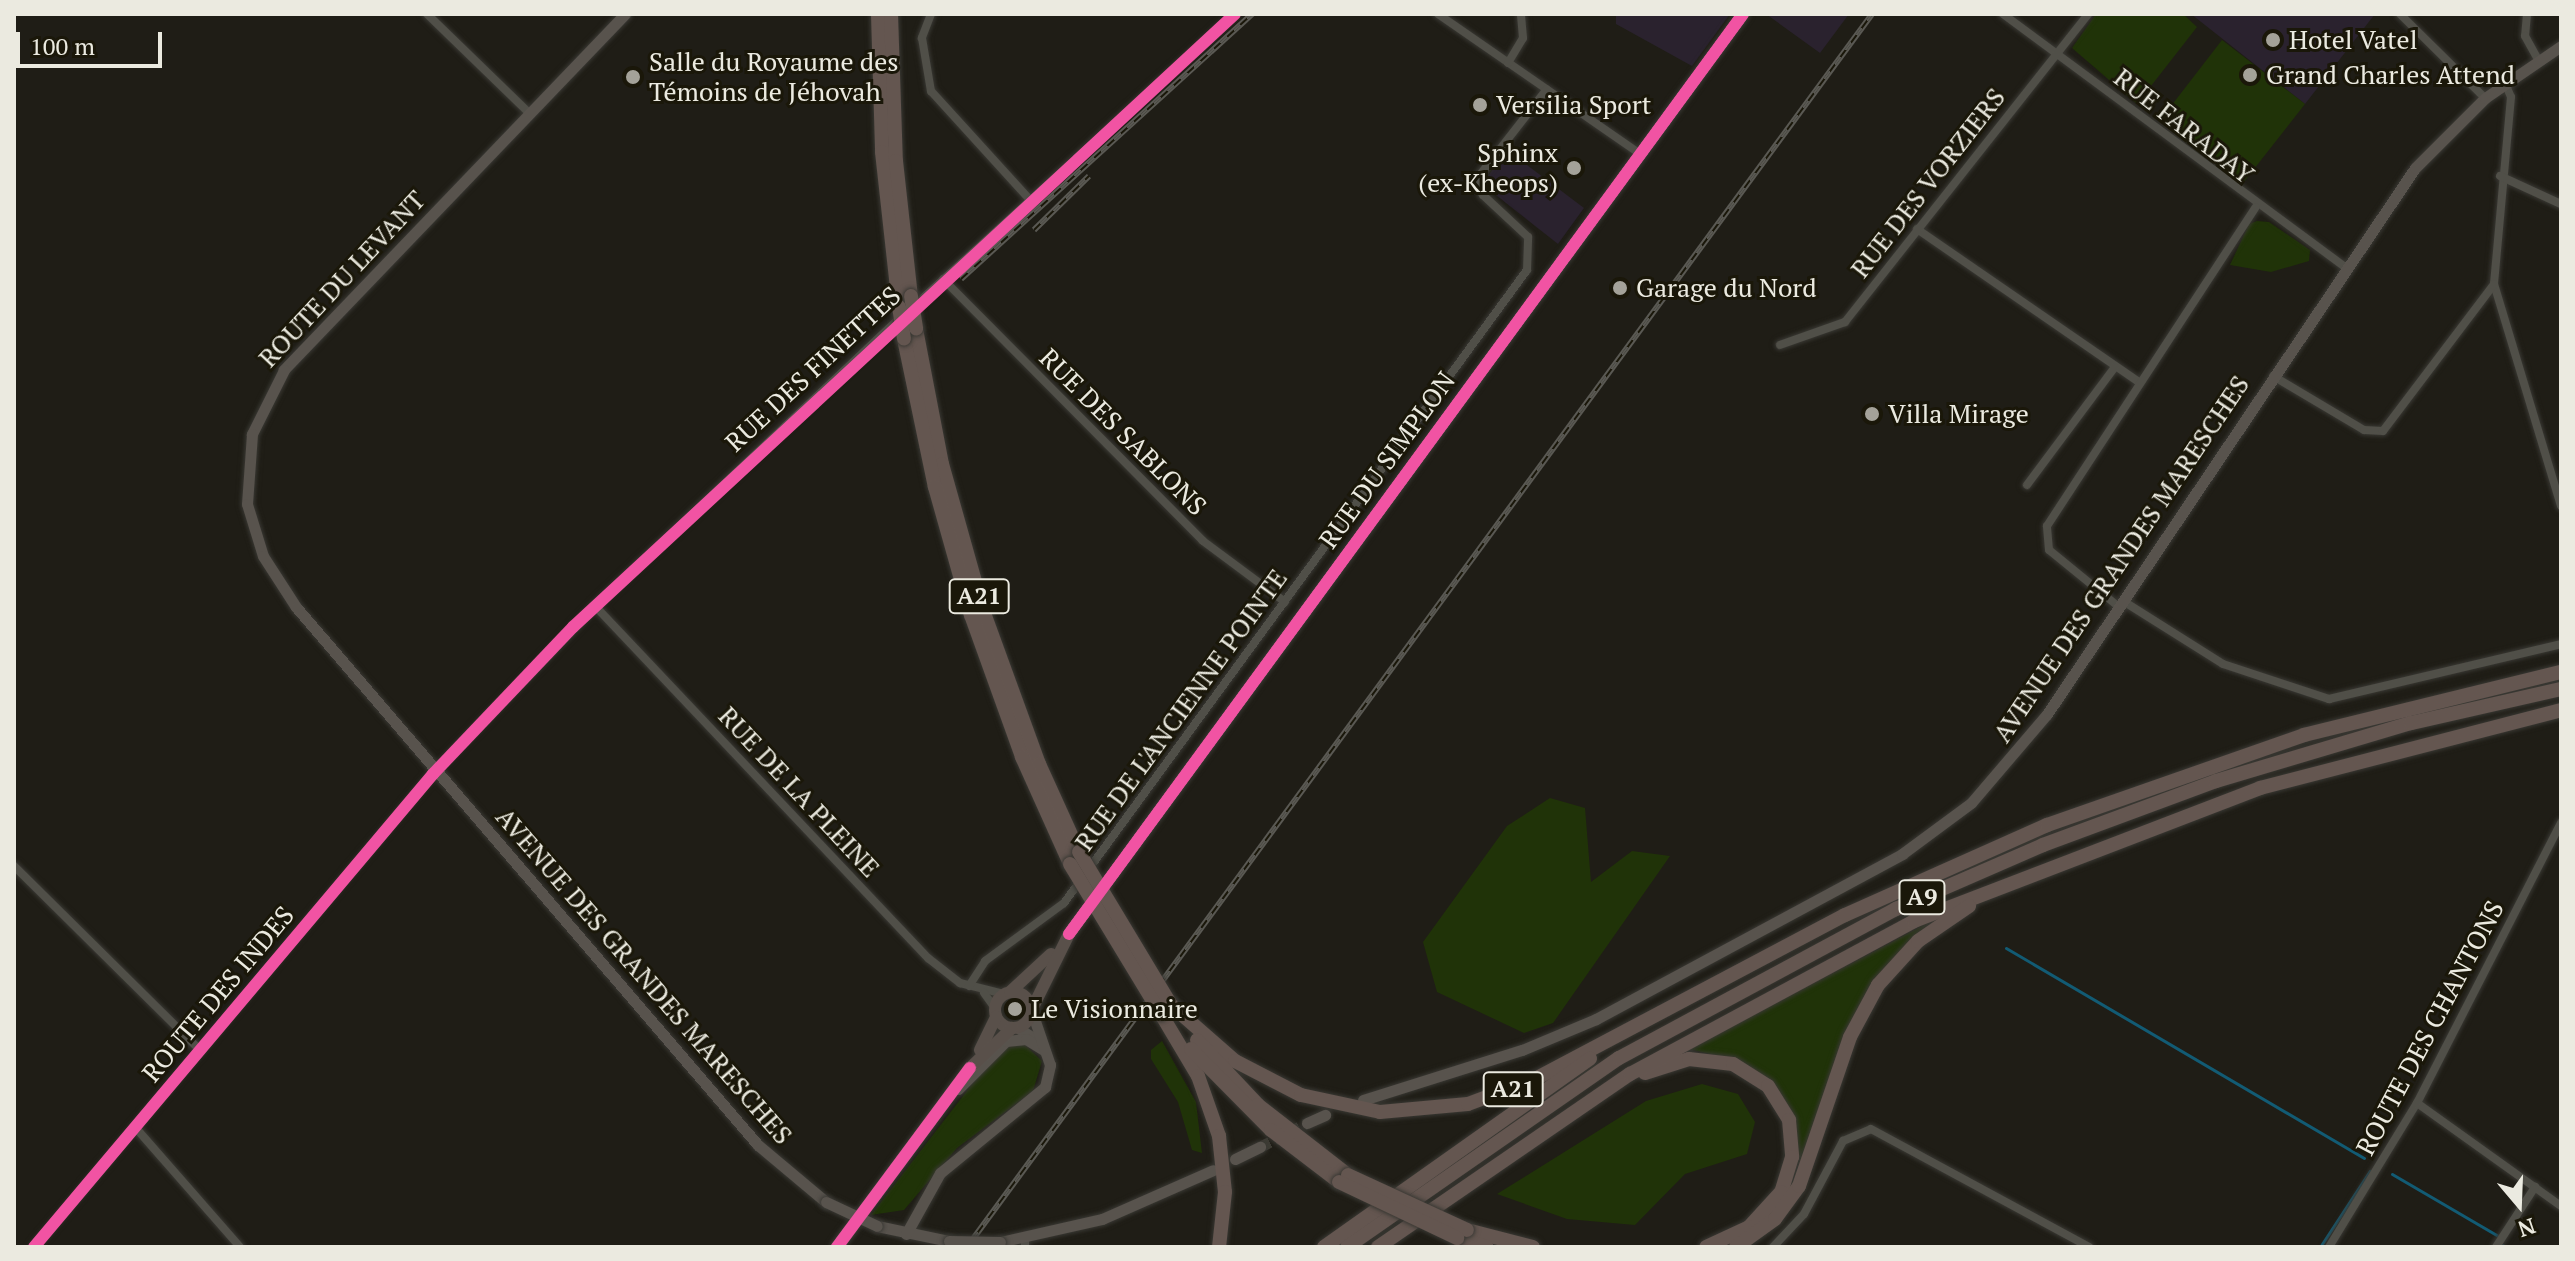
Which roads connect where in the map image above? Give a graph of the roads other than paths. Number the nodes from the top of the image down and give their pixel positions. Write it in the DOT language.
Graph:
graph roads {
  1 [pos="427,14"];
  2 [pos="625,14"];
  3 [pos="878,14"];
  4 [pos="891,14"];
  5 [pos="931,14"];
  6 [pos="1235,14"];
  7 [pos="1438,14"];
  8 [pos="1521,14"];
  9 [pos="1743,14"];
  10 [pos="2003,14"];
  11 [pos="2088,14"];
  12 [pos="2400,14"];
  13 [pos="2527,14"];
  14 [pos="2561,46"];
  15 [pos="2054,52"];
  16 [pos="2538,59"];
  17 [pos="1508,63"];
  18 [pos="2505,83"];
  19 [pos="1547,89"];
  20 [pos="2485,98"];
  21 [pos="529,113"];
  22 [pos="1640,154"];
  23 [pos="2500,176"];
  24 [pos="1031,201"];
  25 [pos="2561,204"];
  26 [pos="2256,207"];
  27 [pos="1917,229"];
  28 [pos="2344,266"];
  29 [pos="943,279"];
  30 [pos="2494,284"];
  31 [pos="910,334"];
  32 [pos="1780,345"];
  33 [pos="2115,367"];
  34 [pos="2272,375"];
  35 [pos="2140,383"];
  36 [pos="2027,485"];
  37 [pos="2561,506"];
  38 [pos="1285,602"];
  39 [pos="2121,604"];
  40 [pos="595,606"];
  41 [pos="2561,644"];
  42 [pos="2561,672"];
  43 [pos="2561,689"];
  44 [pos="2561,710"];
  45 [pos="436,770"];
  46 [pos="2561,823"];
  47 [pos="2048,865"];
  48 [pos="14,866"];
  49 [pos="1069,934"];
  50 [pos="969,986"];
  51 [pos="1706,988"];
  52 [pos="984,993"];
  53 [pos="1007,993"];
  54 [pos="1032,1011"];
  55 [pos="996,1013"];
  56 [pos="1015,1028"];
  57 [pos="1183,1031"];
  58 [pos="200,1050"];
  59 [pos="1046,1051"];
  60 [pos="970,1068"];
  61 [pos="947,1098"];
  62 [pos="1363,1100"];
  63 [pos="2417,1103"];
  64 [pos="1577,1107"];
  65 [pos="1325,1115"];
  66 [pos="1307,1123"];
  67 [pos="135,1127"];
  68 [pos="1260,1147"];
  69 [pos="1235,1159"];
  70 [pos="1213,1170"];
  71 [pos="2535,1187"];
  72 [pos="2561,1206"];
  73 [pos="906,1234"];
  74 [pos="1462,1234"];
  75 [pos="1025,1243"];
  76 [pos="34,1247"];
  77 [pos="240,1247"];
  78 [pos="837,1247"];
  79 [pos="1219,1247"];
  80 [pos="1324,1247"];
  81 [pos="1347,1247"];
  82 [pos="1378,1247"];
  83 [pos="1487,1247"];
  84 [pos="1533,1247"];
  85 [pos="1706,1247"];
  86 [pos="1736,1247"];
  87 [pos="1773,1247"];
  88 [pos="2089,1247"];
  89 [pos="2329,1247"];
  90 [pos="2496,1247"];
  1 -- 21 [label="street"];
  2 -- 21 [label="main road, ROUTE DU LEVANT"];
  3 -- 31 [label="highway, A21, bridge"];
  4 -- 31 [label="highway, A21, bridge"];
  5 -- 24 [label="street"];
  6 -- 24 [label="street, RUE DES FINETTES"];
  7 -- 17 [label="street"];
  8 -- 17 [label="street"];
  9 -- 22 [label="main road, RUE DU SIMPLON"];
  10 -- 15 [label="street, RUE FARADAY"];
  11 -- 15 [label="street, RUE DES VORZIERS"];
  12 -- 20 [label="street"];
  13 -- 16 [label="street"];
  14 -- 16 [label="main road, AVENUE DES GRANDES MARESCHES"];
  15 -- 26 [label="street, RUE FARADAY"];
  15 -- 27 [label="street, RUE DES VORZIERS"];
  16 -- 18 [label="main road, AVENUE DES GRANDES MARESCHES"];
  17 -- 19 [label="street"];
  18 -- 20 [label="main road, AVENUE DES GRANDES MARESCHES"];
  18 -- 23 [label="street"];
  19 -- 22 [label="street"];
  19 -- 38 [label="street, RUE DE L'ANCIENNE POINTE"];
  20 -- 28 [label="main road, AVENUE DES GRANDES MARESCHES"];
  21 -- 45 [label="main road, ROUTE DU LEVANT"];
  22 -- 49 [label="main road, RUE DU SIMPLON"];
  23 -- 25 [label="street"];
  23 -- 30 [label="street"];
  24 -- 29 [label="street, RUE DES FINETTES"];
  26 -- 28 [label="street, RUE FARADAY"];
  26 -- 35 [label="street"];
  27 -- 32 [label="street, RUE DES VORZIERS"];
  27 -- 33 [label="street"];
  28 -- 34 [label="main road, AVENUE DES GRANDES MARESCHES"];
  29 -- 38 [label="street, RUE DES SABLONS"];
  29 -- 40 [label="street, RUE DES FINETTES"];
  30 -- 34 [label="street"];
  30 -- 37 [label="street"];
  31 -- 57 [label="highway, A21, bridge"];
  33 -- 35 [label="street"];
  33 -- 36 [label="street"];
  34 -- 39 [label="main road, AVENUE DES GRANDES MARESCHES"];
  35 -- 39 [label="street"];
  38 -- 50 [label="street, RUE DE L'ANCIENNE POINTE"];
  39 -- 41 [label="street"];
  39 -- 62 [label="main road, AVENUE DES GRANDES MARESCHES"];
  40 -- 45 [label="street, RUE DES FINETTES"];
  40 -- 50 [label="street, RUE DE LA PLEINE"];
  42 -- 51 [label="highway, A9"];
  43 -- 81 [label="highway, A9"];
  44 -- 47 [label="highway"];
  45 -- 58 [label="street, ROUTE DES INDES"];
  45 -- 73 [label="main road, AVENUE DES GRANDES MARESCHES, bridge"];
  46 -- 63 [label="street, ROUTE DES CHANTONS"];
  47 -- 64 [label="highway"];
  47 -- 86 [label="highway"];
  48 -- 58 [label="street"];
  49 -- 53 [label="main road, RUE DU SIMPLON"];
  49 -- 54 [label="main road, RUE DU SIMPLON"];
  50 -- 52 [label="street, RUE DE LA PLEINE"];
  51 -- 57 [label="highway, A21"];
  51 -- 80 [label="highway, A9"];
  52 -- 53 [label="street, RUE DE LA PLEINE"];
  52 -- 55 [label="street, RUE DE LA PLEINE"];
  53 -- 54 [label="main road"];
  53 -- 55 [label="main road, RUE DU SIMPLON"];
  54 -- 56 [label="main road, RUE DU SIMPLON"];
  54 -- 59 [label="main road"];
  55 -- 56 [label="main road"];
  55 -- 60 [label="main road"];
  56 -- 59 [label="main road"];
  56 -- 60 [label="main road"];
  57 -- 74 [label="highway, A21, bridge"];
  57 -- 79 [label="highway, A21"];
  58 -- 67 [label="street, ROUTE DES INDES"];
  59 -- 61 [label="main road"];
  59 -- 73 [label="main road"];
  60 -- 61 [label="main road"];
  61 -- 78 [label="main road"];
  63 -- 71 [label="street"];
  63 -- 89 [label="street, ROUTE DES CHANTONS"];
  64 -- 82 [label="highway, A21"];
  64 -- 85 [label="highway, A21"];
  65 -- 66 [label="main road"];
  67 -- 76 [label="street, ROUTE DES INDES"];
  67 -- 77 [label="street"];
  68 -- 69 [label="main road"];
  70 -- 75 [label="main road"];
  71 -- 72 [label="street"];
  71 -- 90 [label="street"];
  73 -- 75 [label="main road, AVENUE DES GRANDES MARESCHES, bridge"];
  74 -- 83 [label="highway, A21"];
  74 -- 84 [label="highway, A21"];
  87 -- 88 [label="street"];
}
